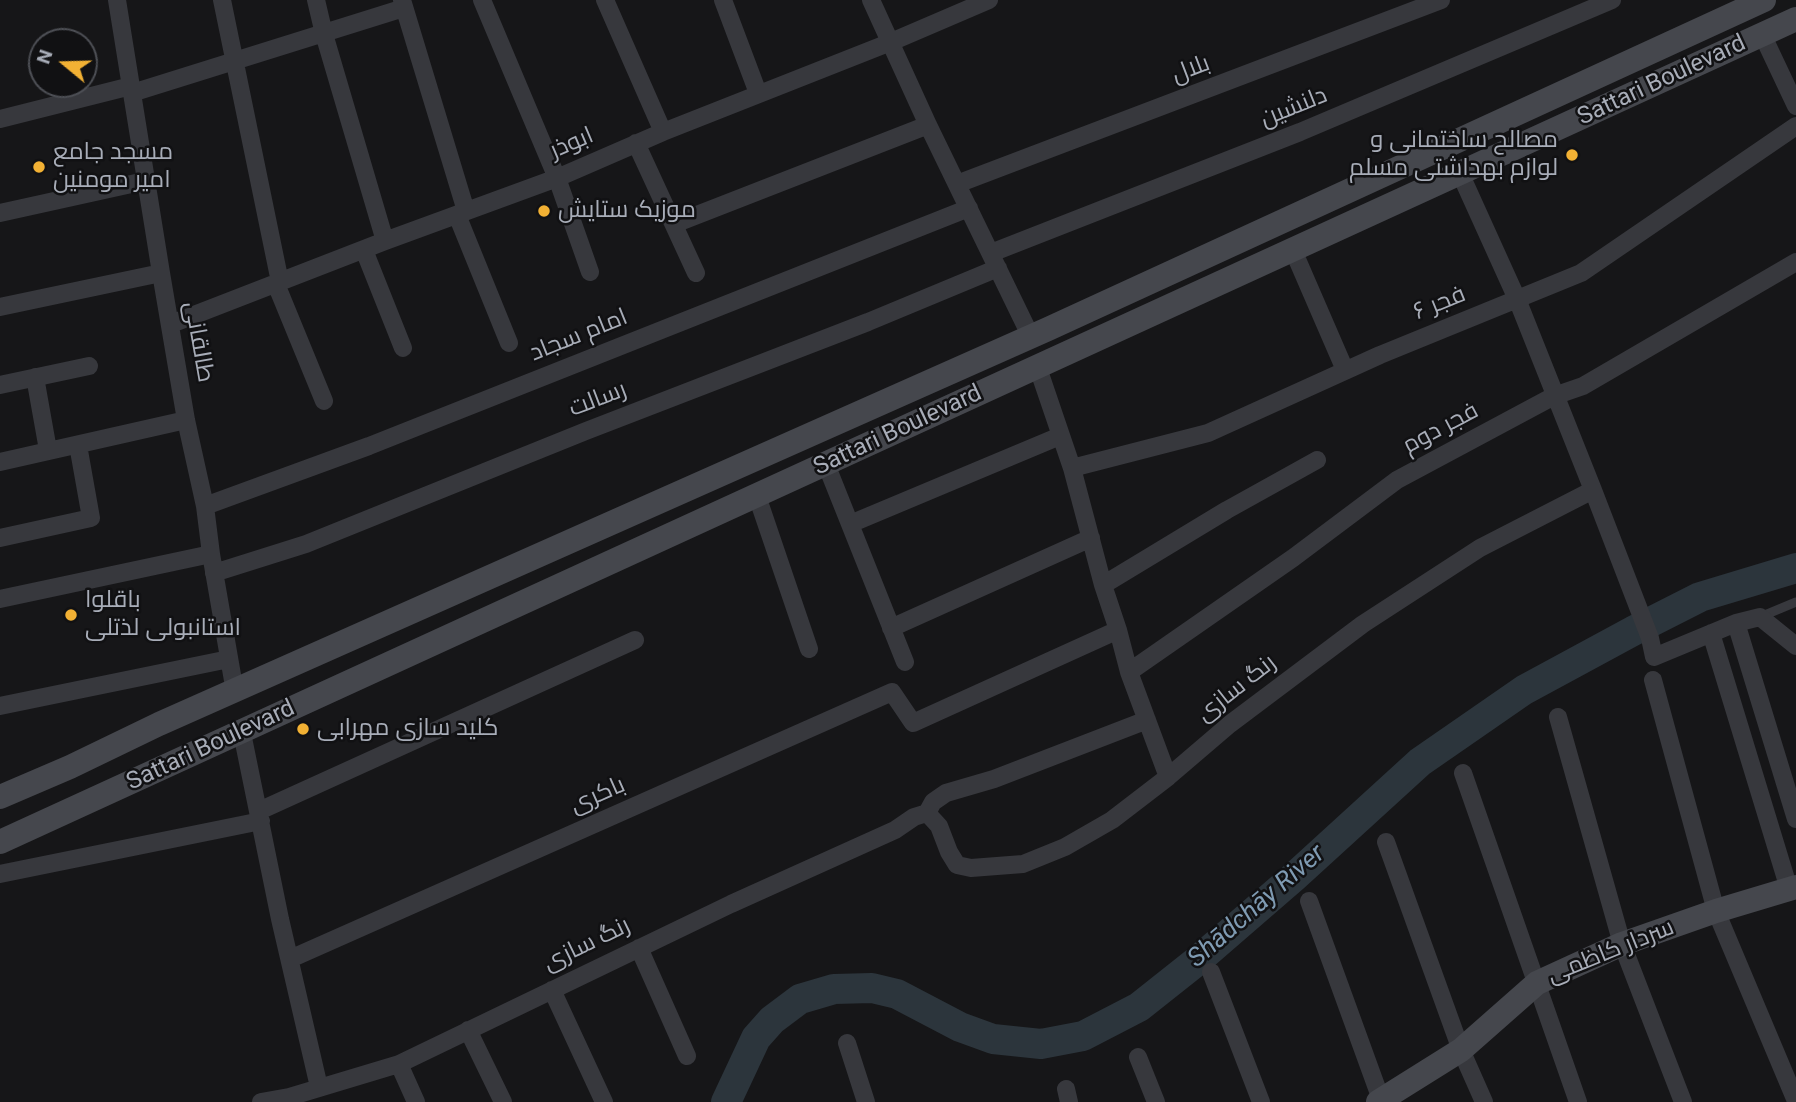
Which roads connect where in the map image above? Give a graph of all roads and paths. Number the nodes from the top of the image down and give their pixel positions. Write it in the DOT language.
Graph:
graph roads {
  1 [pos="117,0"];
  2 [pos="222,0"];
  3 [pos="316,0"];
  4 [pos="482,0"];
  5 [pos="605,0"];
  6 [pos="723,0"];
  7 [pos="872,0"];
  8 [pos="989,0"];
  9 [pos="1441,0"];
  10 [pos="1612,0"];
  11 [pos="403,4"];
  12 [pos="1742,7"];
  13 [pos="1796,19"];
  14 [pos="324,34"];
  15 [pos="1754,38"];
  16 [pos="891,42"];
  17 [pos="234,61"];
  18 [pos="131,89"];
  19 [pos="758,93"];
  20 [pos="1796,106"];
  21 [pos="0,119"];
  22 [pos="928,125"];
  23 [pos="1796,127"];
  24 [pos="663,132"];
  25 [pos="636,143"];
  26 [pos="1460,173"];
  27 [pos="557,178"];
  28 [pos="145,181"];
  29 [pos="957,184"];
  30 [pos="970,208"];
  31 [pos="0,213"];
  32 [pos="462,213"];
  33 [pos="674,224"];
  34 [pos="384,241"];
  35 [pos="364,250"];
  36 [pos="1293,250"];
  37 [pos="995,260"];
  38 [pos="1796,262"];
  39 [pos="590,272"];
  40 [pos="161,273"];
  41 [pos="696,273"];
  42 [pos="278,283"];
  43 [pos="1517,299"];
  44 [pos="0,307"];
  45 [pos="171,324"];
  46 [pos="1039,333"];
  47 [pos="509,343"];
  48 [pos="1006,347"];
  49 [pos="403,348"];
  50 [pos="1061,357"];
  51 [pos="89,366"];
  52 [pos="1345,370"];
  53 [pos="1029,371"];
  54 [pos="35,377"];
  55 [pos="0,385"];
  56 [pos="1554,396"];
  57 [pos="324,401"];
  58 [pos="186,420"];
  59 [pos="1060,436"];
  60 [pos="78,444"];
  61 [pos="48,450"];
  62 [pos="1317,460"];
  63 [pos="0,462"];
  64 [pos="826,464"];
  65 [pos="1072,468"];
  66 [pos="1594,490"];
  67 [pos="757,496"];
  68 [pos="205,506"];
  69 [pos="850,524"];
  70 [pos="0,538"];
  71 [pos="1091,538"];
  72 [pos="211,554"];
  73 [pos="214,573"];
  74 [pos="1103,585"];
  75 [pos="0,599"];
  76 [pos="1796,602"];
  77 [pos="1760,617"];
  78 [pos="1736,623"];
  79 [pos="891,628"];
  80 [pos="1118,630"];
  81 [pos="1710,634"];
  82 [pos="635,640"];
  83 [pos="1796,646"];
  84 [pos="809,649"];
  85 [pos="229,659"];
  86 [pos="905,662"];
  87 [pos="1129,672"];
  88 [pos="1653,680"];
  89 [pos="231,694"];
  90 [pos="0,706"];
  91 [pos="1558,717"];
  92 [pos="1147,720"];
  93 [pos="244,731"];
  94 [pos="1463,773"];
  95 [pos="1168,777"];
  96 [pos="0,797"];
  97 [pos="927,813"];
  98 [pos="260,816"];
  99 [pos="1796,819"];
  100 [pos="0,842"];
  101 [pos="1386,842"];
  102 [pos="0,874"];
  103 [pos="1793,888"];
  104 [pos="1309,901"];
  105 [pos="1716,911"];
  106 [pos="1622,944"];
  107 [pos="639,947"];
  108 [pos="290,959"];
  109 [pos="1211,972"];
  110 [pos="1537,983"];
  111 [pos="552,990"];
  112 [pos="468,1030"];
  113 [pos="847,1043"];
  114 [pos="1461,1050"];
  115 [pos="687,1056"];
  116 [pos="1138,1056"];
  117 [pos="399,1064"];
  118 [pos="319,1087"];
  119 [pos="1381,1101"];
  120 [pos="1796,1101"];
  121 [pos="261,1102"];
  122 [pos="416,1102"];
  123 [pos="503,1102"];
  124 [pos="604,1102"];
  125 [pos="866,1102"];
  126 [pos="1156,1102"];
  127 [pos="1261,1102"];
  128 [pos="1484,1102"];
  129 [pos="1578,1102"];
  130 [pos="1683,1102"];
  1 -- 18 [label="street, طالقانی"];
  2 -- 17 [label="street"];
  3 -- 14 [label="street"];
  4 -- 27 [label="street"];
  5 -- 24 [label="street"];
  6 -- 19 [label="street"];
  7 -- 16 [label="street"];
  8 -- 16 [label="street, ابوذر"];
  9 -- 29 [label="street, بلال"];
  10 -- 37 [label="street, دلنشین"];
  11 -- 14 [label="street"];
  11 -- 32 [label="street"];
  12 -- 15 [label="main road"];
  12 -- 15 [label="main road"];
  12 -- 46 [label="main road, Sattari Boulevard"];
  13 -- 15 [label="main road, Sattari Boulevard"];
  14 -- 17 [label="street"];
  14 -- 34 [label="street"];
  15 -- 20 [label="street"];
  15 -- 26 [label="main road, Sattari Boulevard"];
  16 -- 19 [label="street, ابوذر"];
  16 -- 22 [label="street"];
  17 -- 18 [label="street"];
  17 -- 42 [label="street"];
  18 -- 21 [label="street"];
  18 -- 28 [label="street, طالقانی"];
  19 -- 24 [label="street, ابوذر"];
  22 -- 29 [label="street"];
  22 -- 33 [label="street"];
  23 -- 43 [label="street, فجر ۶"];
  24 -- 25 [label="street, ابوذر"];
  25 -- 27 [label="street, ابوذر"];
  25 -- 33 [label="street"];
  26 -- 36 [label="main road, Sattari Boulevard"];
  26 -- 43 [label="street"];
  27 -- 32 [label="street, ابوذر"];
  27 -- 39 [label="street"];
  28 -- 31 [label="street"];
  28 -- 40 [label="street, طالقانی"];
  29 -- 30 [label="street"];
  30 -- 37 [label="street"];
  30 -- 68 [label="street, امام سجاد"];
  32 -- 34 [label="street, ابوذر"];
  32 -- 47 [label="street"];
  33 -- 41 [label="street"];
  34 -- 35 [label="street, ابوذر"];
  35 -- 42 [label="street, ابوذر"];
  35 -- 49 [label="street"];
  36 -- 50 [label="main road, Sattari Boulevard"];
  36 -- 52 [label="street"];
  37 -- 46 [label="street"];
  37 -- 73 [label="street, رسالت"];
  38 -- 56 [label="street, فجر دوم"];
  40 -- 44 [label="street"];
  40 -- 45 [label="street, طالقانی"];
  42 -- 45 [label="street, ابوذر"];
  42 -- 57 [label="street"];
  43 -- 52 [label="street, فجر ۶"];
  43 -- 56 [label="street"];
  45 -- 58 [label="street, طالقانی"];
  46 -- 48 [label="main road, Sattari Boulevard"];
  46 -- 50 [label="main road"];
  48 -- 53 [label="main road"];
  48 -- 89 [label="main road, Sattari Boulevard"];
  50 -- 53 [label="main road, Sattari Boulevard"];
  51 -- 54 [label="street"];
  52 -- 65 [label="street, فجر ۶"];
  53 -- 59 [label="street"];
  53 -- 64 [label="main road, Sattari Boulevard"];
  54 -- 55 [label="street"];
  54 -- 61 [label="street"];
  56 -- 66 [label="street"];
  56 -- 87 [label="street, فجر دوم"];
  58 -- 60 [label="street"];
  58 -- 68 [label="street, طالقانی"];
  59 -- 65 [label="street"];
  59 -- 69 [label="street"];
  60 -- 61 [label="street"];
  60 -- 70 [label="street"];
  61 -- 63 [label="street"];
  62 -- 74 [label="street"];
  64 -- 67 [label="main road, Sattari Boulevard"];
  64 -- 69 [label="street"];
  65 -- 71 [label="street"];
  66 -- 81 [label="street"];
  66 -- 95 [label="street, رنگ سازی"];
  67 -- 84 [label="street"];
  67 -- 93 [label="main road, Sattari Boulevard"];
  68 -- 72 [label="street, طالقانی"];
  69 -- 79 [label="street"];
  71 -- 74 [label="street"];
  71 -- 79 [label="street"];
  72 -- 73 [label="street, طالقانی"];
  72 -- 75 [label="street"];
  73 -- 85 [label="street, طالقانی"];
  74 -- 80 [label="street"];
  76 -- 77 [label="lane"];
  77 -- 78 [label="street"];
  77 -- 83 [label="street"];
  78 -- 81 [label="street"];
  78 -- 99 [label="street"];
  79 -- 86 [label="street"];
  80 -- 87 [label="street"];
  80 -- 108 [label="street, باکری"];
  81 -- 103 [label="street"];
  82 -- 98 [label="street"];
  85 -- 89 [label="street, طالقانی"];
  85 -- 90 [label="street"];
  87 -- 92 [label="street"];
  88 -- 105 [label="street"];
  89 -- 93 [label="main road"];
  89 -- 93 [label="main road"];
  89 -- 96 [label="main road, Sattari Boulevard"];
  91 -- 106 [label="street"];
  92 -- 95 [label="street"];
  92 -- 97 [label="street, رنگ سازی"];
  93 -- 98 [label="street"];
  93 -- 100 [label="main road, Sattari Boulevard"];
  94 -- 110 [label="street"];
  95 -- 97 [label="street, رنگ سازی"];
  97 -- 107 [label="street, رنگ سازی"];
  98 -- 102 [label="street"];
  98 -- 108 [label="street"];
  101 -- 114 [label="street"];
  103 -- 105 [label="main road, سردار کاظمی"];
  104 -- 119 [label="street"];
  105 -- 106 [label="main road, سردار کاظمی"];
  105 -- 120 [label="street"];
  106 -- 110 [label="main road, سردار کاظمی"];
  106 -- 130 [label="street"];
  107 -- 111 [label="street, رنگ سازی"];
  107 -- 115 [label="street"];
  108 -- 118 [label="street"];
  109 -- 127 [label="street"];
  110 -- 114 [label="main road, سردار کاظمی"];
  110 -- 129 [label="street"];
  111 -- 112 [label="street, رنگ سازی"];
  111 -- 124 [label="street"];
  112 -- 117 [label="street, رنگ سازی"];
  112 -- 123 [label="street"];
  113 -- 125 [label="street"];
  114 -- 119 [label="main road, سردار کاظمی"];
  114 -- 128 [label="street"];
  116 -- 126 [label="street"];
  117 -- 118 [label="street, رنگ سازی"];
  117 -- 122 [label="street"];
  118 -- 121 [label="street, رنگ سازی"];
}
